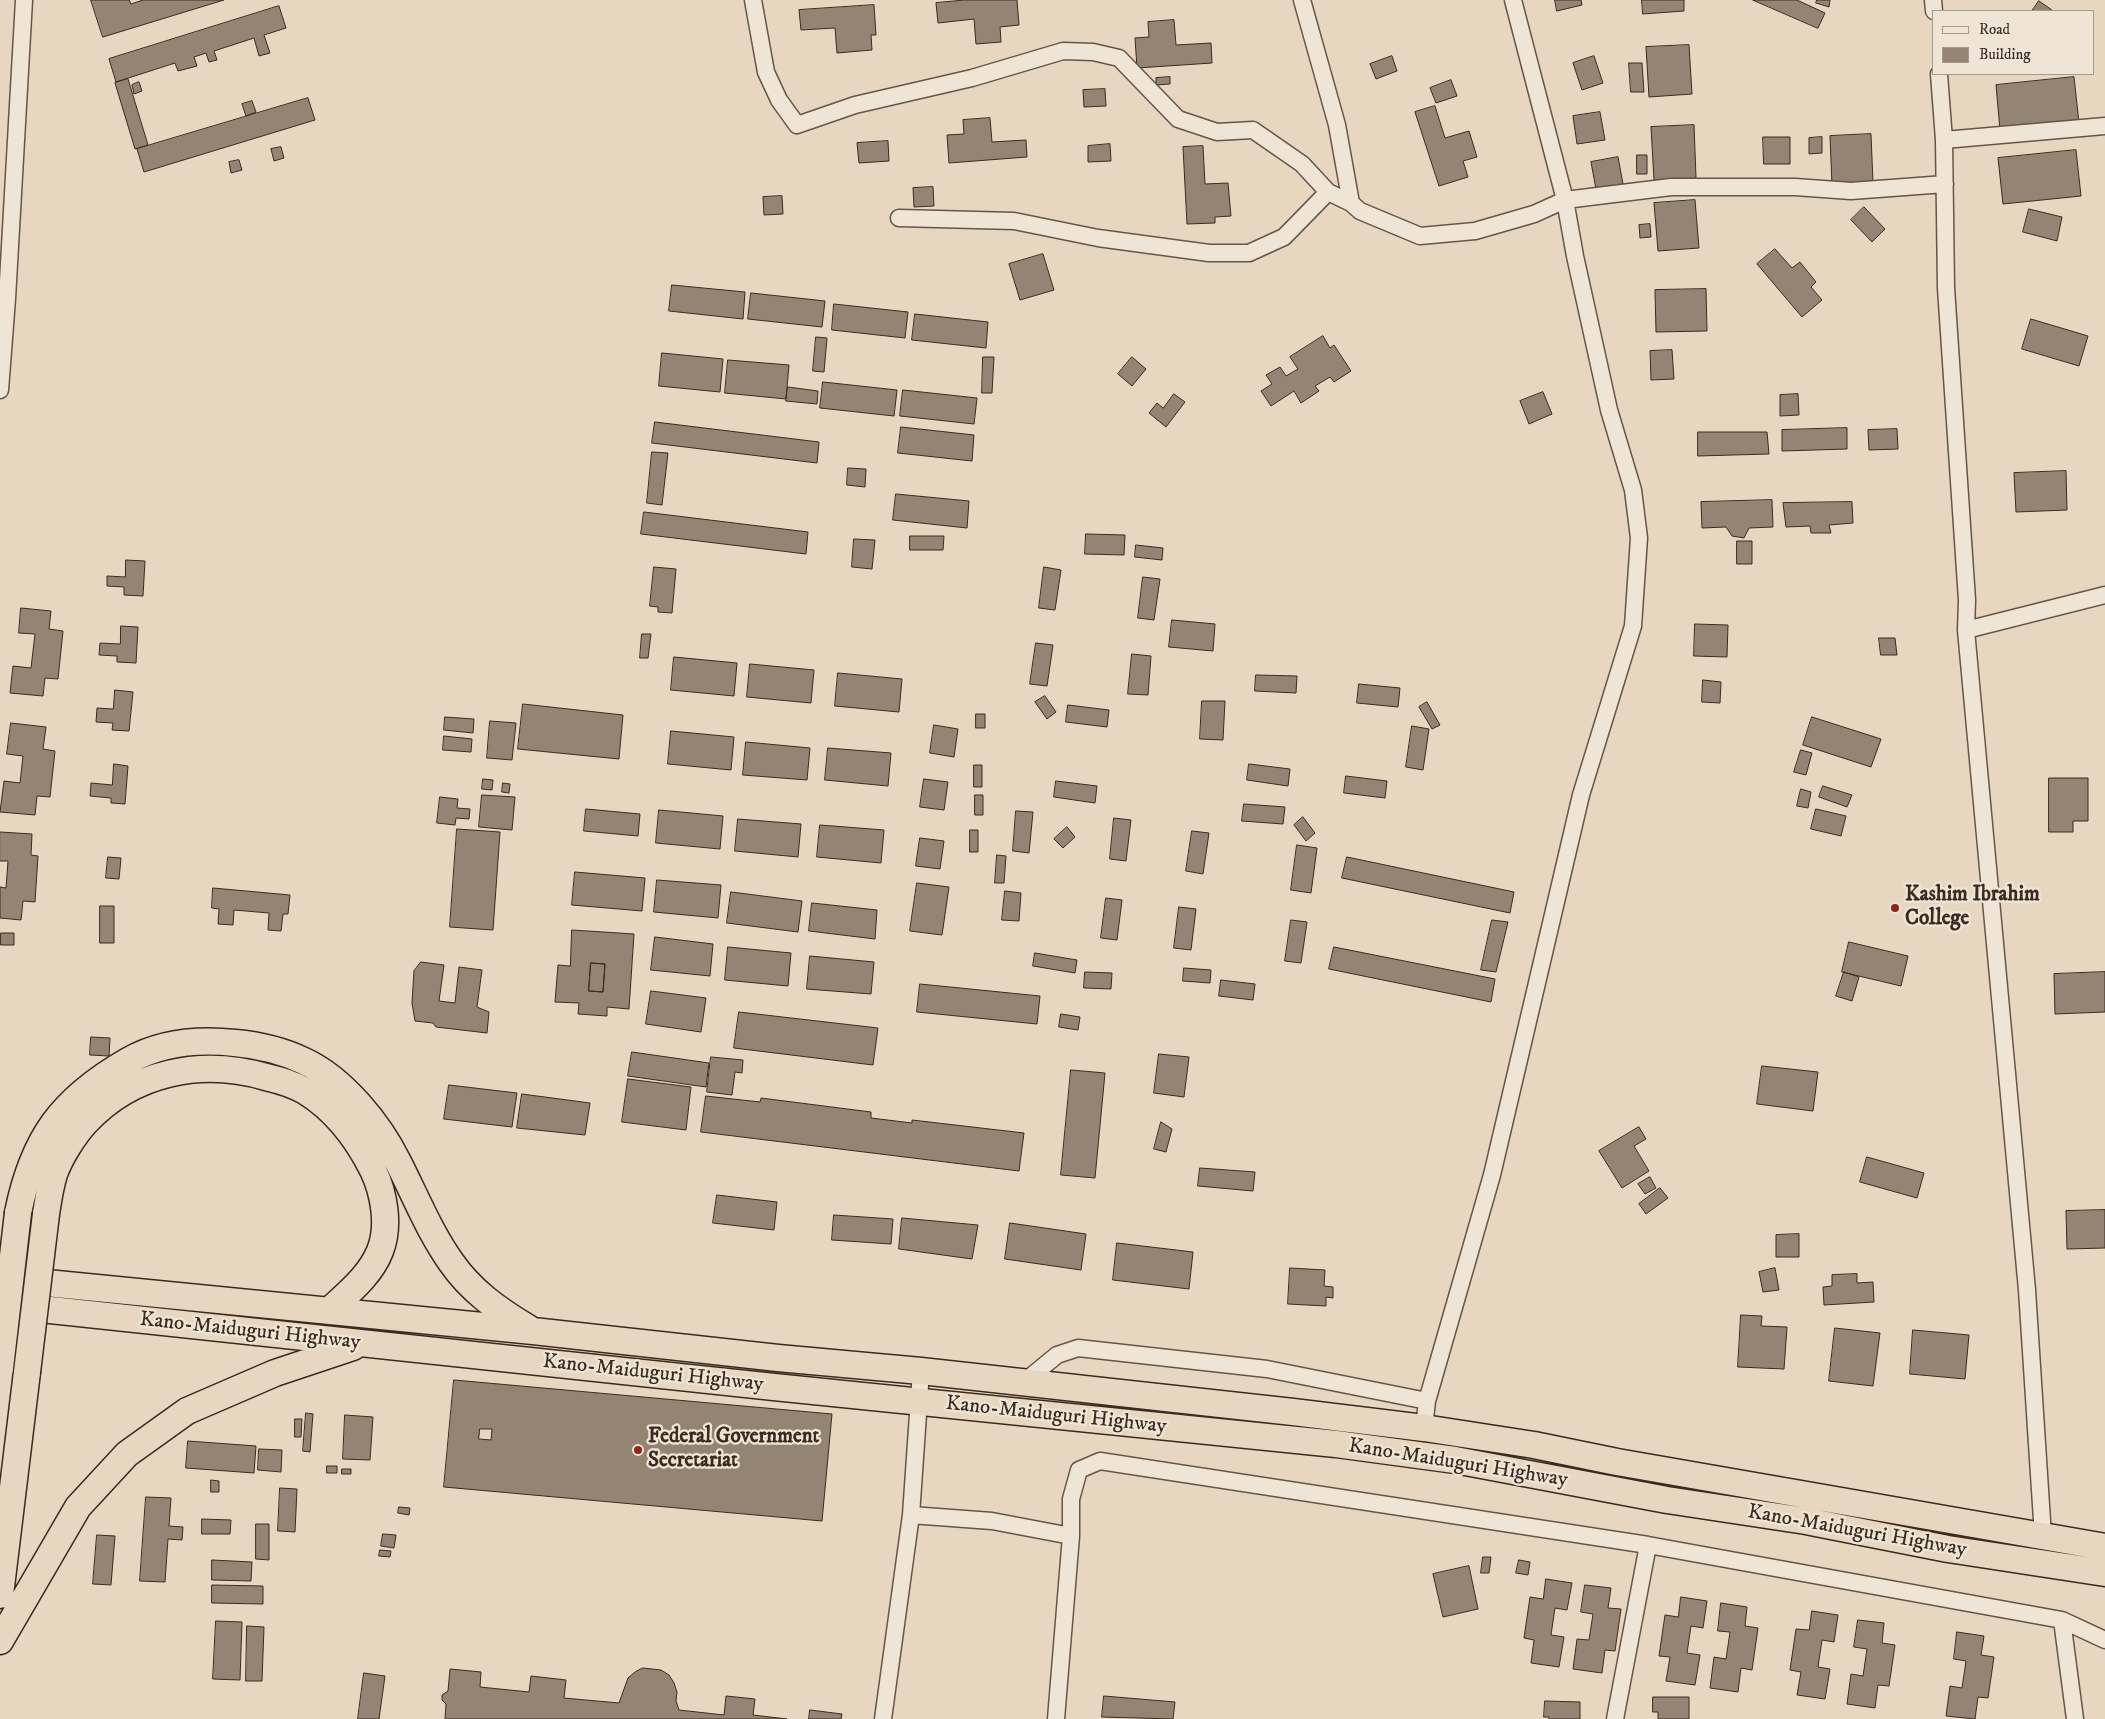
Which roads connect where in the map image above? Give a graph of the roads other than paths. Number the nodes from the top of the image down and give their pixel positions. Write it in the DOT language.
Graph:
graph roads {
  1 [pos="24,0"];
  2 [pos="753,0"];
  3 [pos="1302,0"];
  4 [pos="1514,0"];
  5 [pos="1939,75"];
  6 [pos="2105,126"];
  7 [pos="1944,140"];
  8 [pos="1945,184"];
  9 [pos="1328,192"];
  10 [pos="1565,200"];
  11 [pos="1351,203"];
  12 [pos="899,218"];
  13 [pos="4,299"];
  14 [pos="0,390"];
  15 [pos="2105,595"];
  16 [pos="1966,630"];
  17 [pos="0,1279"];
  18 [pos="0,1305"];
  19 [pos="329,1311"];
  20 [pos="533,1331"];
  21 [pos="361,1344"];
  22 [pos="0,1368"];
  23 [pos="921,1371"];
  24 [pos="0,1372"];
  25 [pos="1023,1383"];
  26 [pos="1426,1401"];
  27 [pos="918,1402"];
  28 [pos="1424,1428"];
  29 [pos="911,1515"];
  30 [pos="1071,1536"];
  31 [pos="2043,1536"];
  32 [pos="1648,1545"];
  33 [pos="2105,1547"];
  34 [pos="2105,1573"];
  35 [pos="0,1595"];
  36 [pos="2062,1620"];
  37 [pos="2105,1640"];
  38 [pos="0,1642"];
  39 [pos="883,1719"];
  40 [pos="1056,1719"];
  41 [pos="1615,1719"];
  42 [pos="2076,1719"];
  1 -- 13 [label="street"];
  2 -- 9 [label="street"];
  3 -- 11 [label="street"];
  4 -- 10 [label="street"];
  5 -- 7 [label="street"];
  6 -- 7 [label="street"];
  7 -- 8 [label="street"];
  8 -- 10 [label="street"];
  8 -- 16 [label="street"];
  9 -- 11 [label="street"];
  9 -- 12 [label="street"];
  10 -- 11 [label="street"];
  10 -- 26 [label="street"];
  13 -- 14 [label="street"];
  15 -- 16 [label="street"];
  16 -- 31 [label="street"];
  17 -- 19 [label="highway, Kano-Maiduguri Highway"];
  18 -- 21 [label="highway, Kano-Maiduguri Highway"];
  19 -- 20 [label="highway, Kano-Maiduguri Highway"];
  19 -- 35 [label="highway, bridge"];
  20 -- 22 [label="highway, bridge"];
  20 -- 23 [label="highway, Kano-Maiduguri Highway"];
  21 -- 27 [label="highway, Kano-Maiduguri Highway"];
  21 -- 38 [label="highway"];
  22 -- 24 [label="highway"];
  23 -- 25 [label="highway, Kano-Maiduguri Highway"];
  23 -- 27 [label="street"];
  25 -- 26 [label="street"];
  25 -- 28 [label="highway, Kano-Maiduguri Highway"];
  26 -- 28 [label="street"];
  27 -- 29 [label="street"];
  27 -- 34 [label="highway, Kano-Maiduguri Highway"];
  28 -- 31 [label="highway, Kano-Maiduguri Highway"];
  29 -- 30 [label="street"];
  29 -- 39 [label="street"];
  30 -- 32 [label="street"];
  30 -- 40 [label="street"];
  31 -- 33 [label="highway, Kano-Maiduguri Highway"];
  32 -- 36 [label="street"];
  32 -- 41 [label="street"];
  36 -- 37 [label="street"];
  36 -- 42 [label="street"];
}
